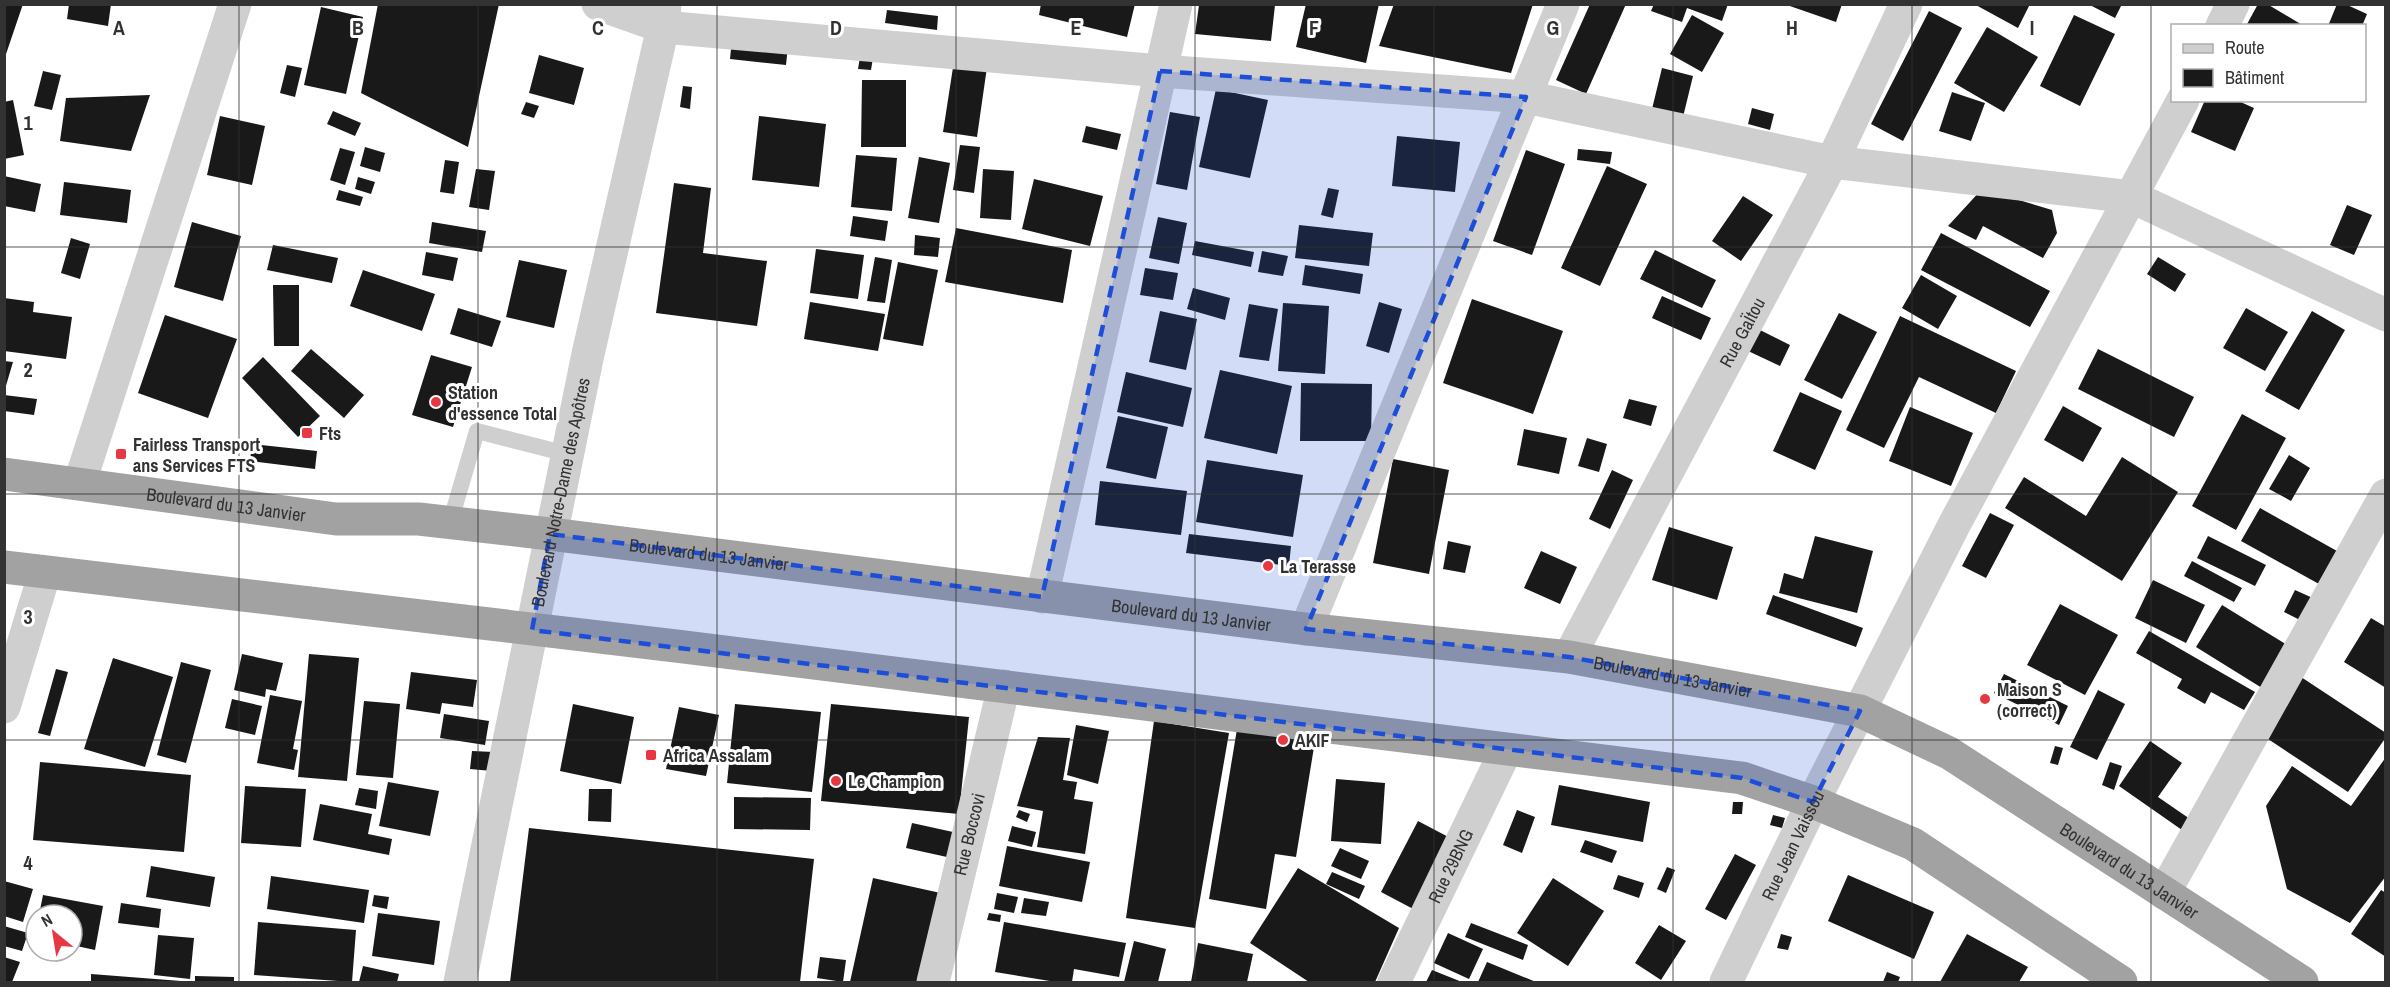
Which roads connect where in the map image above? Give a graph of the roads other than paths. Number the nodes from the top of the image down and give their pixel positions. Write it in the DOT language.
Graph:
graph roads {
  1 [pos="235,4"];
  2 [pos="598,4"];
  3 [pos="1176,4"];
  4 [pos="1563,4"];
  5 [pos="1906,4"];
  6 [pos="2233,4"];
  7 [pos="664,16"];
  8 [pos="2223,24"];
  9 [pos="1160,70"];
  10 [pos="1526,97"];
  11 [pos="2182,102"];
  12 [pos="1832,162"];
  13 [pos="2132,197"];
  14 [pos="2385,315"];
  15 [pos="567,454"];
  16 [pos="4,474"];
  17 [pos="80,482"];
  18 [pos="2385,495"];
  19 [pos="450,523"];
  20 [pos="550,534"];
  21 [pos="4,567"];
  22 [pos="45,572"];
  23 [pos="1042,597"];
  24 [pos="1306,629"];
  25 [pos="532,630"];
  26 [pos="1569,657"];
  27 [pos="1004,686"];
  28 [pos="4,707"];
  29 [pos="1860,711"];
  30 [pos="1506,750"];
  31 [pos="1813,802"];
  32 [pos="2164,893"];
  33 [pos="460,982"];
  34 [pos="933,982"];
  35 [pos="1394,982"];
  36 [pos="1726,982"];
  37 [pos="2121,982"];
  38 [pos="2302,982"];
  1 -- 17 [label="street"];
  2 -- 7 [label="street"];
  3 -- 9 [label="street"];
  4 -- 10 [label="street"];
  5 -- 12 [label="street, Rue GaÏtou"];
  6 -- 8 [label="street"];
  7 -- 9 [label="street"];
  7 -- 15 [label="street, Boulevard Notre-Dame des Apôtres"];
  9 -- 10 [label="street"];
  9 -- 23 [label="street"];
  10 -- 12 [label="street"];
  10 -- 24 [label="street"];
  11 -- 13 [label="street, Rue Jean Vaissou"];
  12 -- 13 [label="street"];
  12 -- 26 [label="street, Rue GaÏtou"];
  13 -- 14 [label="street"];
  13 -- 29 [label="street, Rue Jean Vaissou"];
  15 -- 19 [label="lane"];
  15 -- 20 [label="street, Boulevard Notre-Dame des Apôtres"];
  16 -- 17 [label="highway, Boulevard du 13 Janvier"];
  17 -- 19 [label="highway, Boulevard du 13 Janvier"];
  18 -- 32 [label="street"];
  19 -- 20 [label="highway, Boulevard du 13 Janvier"];
  20 -- 23 [label="highway, Boulevard du 13 Janvier"];
  20 -- 25 [label="street, Boulevard Notre-Dame des Apôtres"];
  21 -- 22 [label="highway"];
  22 -- 25 [label="highway"];
  22 -- 28 [label="street"];
  23 -- 24 [label="highway, Boulevard du 13 Janvier"];
  24 -- 26 [label="highway, Boulevard du 13 Janvier"];
  25 -- 27 [label="highway"];
  25 -- 33 [label="street, Boulevard Notre-Dame des Apôtres"];
  26 -- 29 [label="highway, Boulevard du 13 Janvier"];
  27 -- 30 [label="highway"];
  27 -- 34 [label="street, Rue Boccovi"];
  29 -- 31 [label="street, Rue Jean Vaissou"];
  29 -- 32 [label="highway, Boulevard du 13 Janvier"];
  30 -- 31 [label="highway"];
  30 -- 35 [label="street, Rue 29BNG"];
  31 -- 36 [label="street, Rue Jean Vaissou"];
  31 -- 37 [label="highway"];
  32 -- 38 [label="highway, Boulevard du 13 Janvier"];
}
